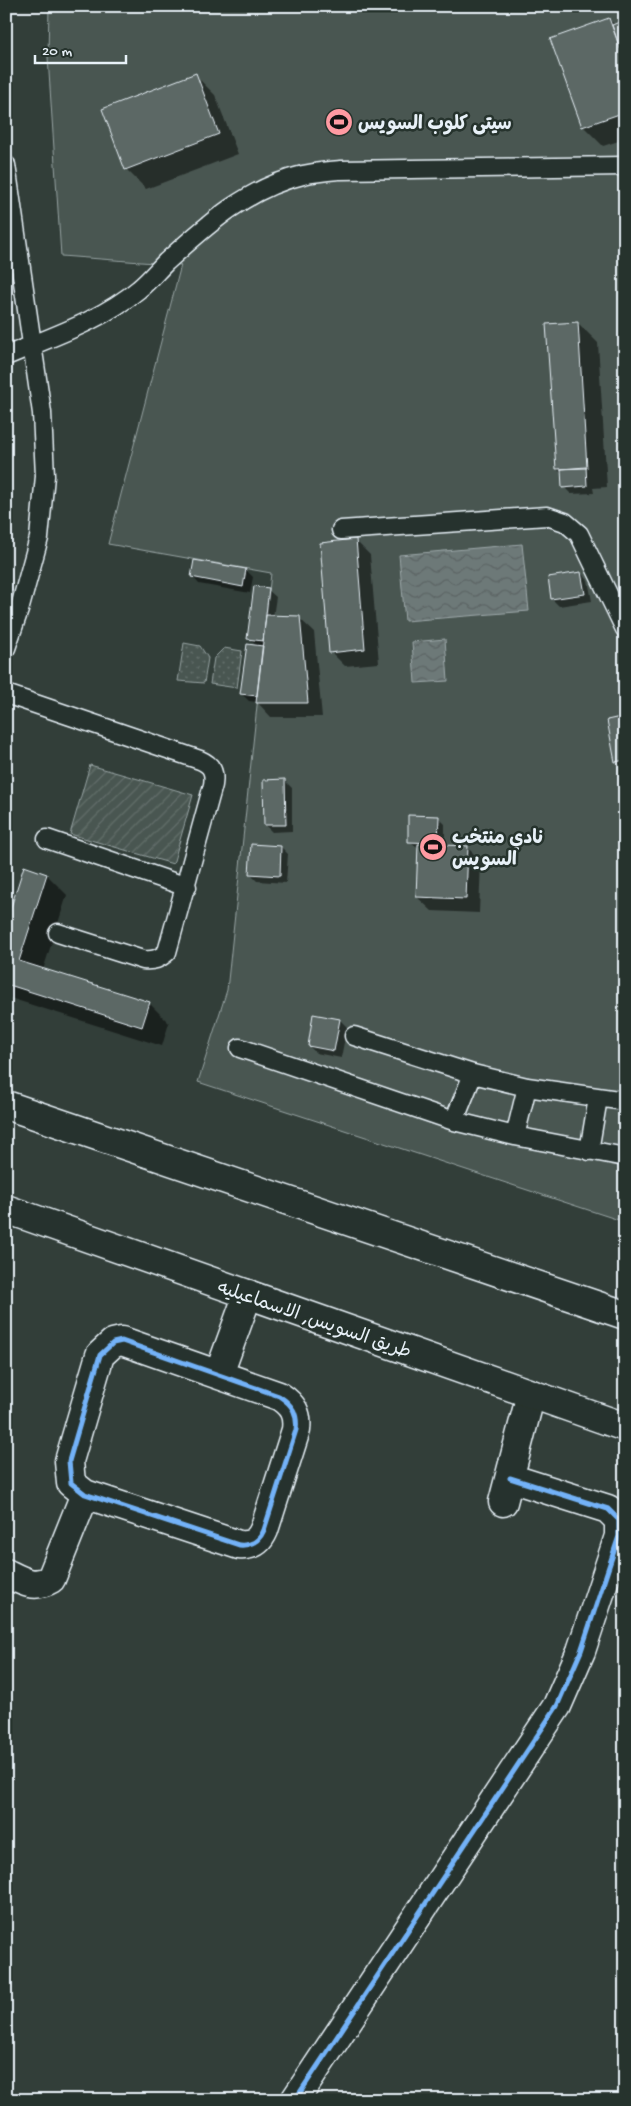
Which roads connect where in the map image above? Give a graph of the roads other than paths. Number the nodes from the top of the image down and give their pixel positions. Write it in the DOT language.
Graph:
graph roads {
  1 [pos="6,165"];
  2 [pos="625,166"];
  3 [pos="31,345"];
  4 [pos="6,356"];
  5 [pos="341,530"];
  6 [pos="625,629"];
  7 [pos="6,648"];
  8 [pos="6,694"];
  9 [pos="47,838"];
  10 [pos="187,887"];
  11 [pos="58,932"];
  12 [pos="354,1036"];
  13 [pos="240,1048"];
  14 [pos="473,1074"];
  15 [pos="527,1087"];
  16 [pos="598,1098"];
  17 [pos="625,1101"];
  18 [pos="6,1105"];
  19 [pos="454,1121"];
  20 [pos="515,1136"];
  21 [pos="589,1152"];
  22 [pos="625,1156"];
  23 [pos="6,1209"];
  24 [pos="248,1294"];
  25 [pos="625,1315"];
  26 [pos="219,1374"];
  27 [pos="531,1394"];
  28 [pos="621,1424"];
  29 [pos="85,1494"];
  30 [pos="6,1573"];
  31 [pos="295,2100"];
  1 -- 3 [label="lane"];
  2 -- 3 [label="lane"];
  3 -- 4 [label="lane"];
  3 -- 7 [label="lane"];
  5 -- 6 [label="lane"];
  8 -- 10 [label="lane"];
  9 -- 10 [label="lane"];
  10 -- 11 [label="lane"];
  12 -- 14 [label="lane"];
  13 -- 19 [label="lane"];
  14 -- 15 [label="lane"];
  14 -- 19 [label="lane"];
  15 -- 16 [label="lane"];
  15 -- 20 [label="lane"];
  16 -- 17 [label="lane"];
  16 -- 21 [label="lane"];
  18 -- 25 [label="street"];
  19 -- 20 [label="lane"];
  20 -- 21 [label="lane"];
  21 -- 22 [label="lane"];
  23 -- 24 [label="street, طريق السويس, الاسماعيليه"];
  24 -- 26 [label="street"];
  24 -- 27 [label="street, طريق السويس, الاسماعيليه"];
  26 -- 29 [label="street"];
  26 -- 29 [label="street"];
  27 -- 28 [label="street, طريق السويس, الاسماعيليه"];
  27 -- 31 [label="street"];
  29 -- 30 [label="street"];
}
